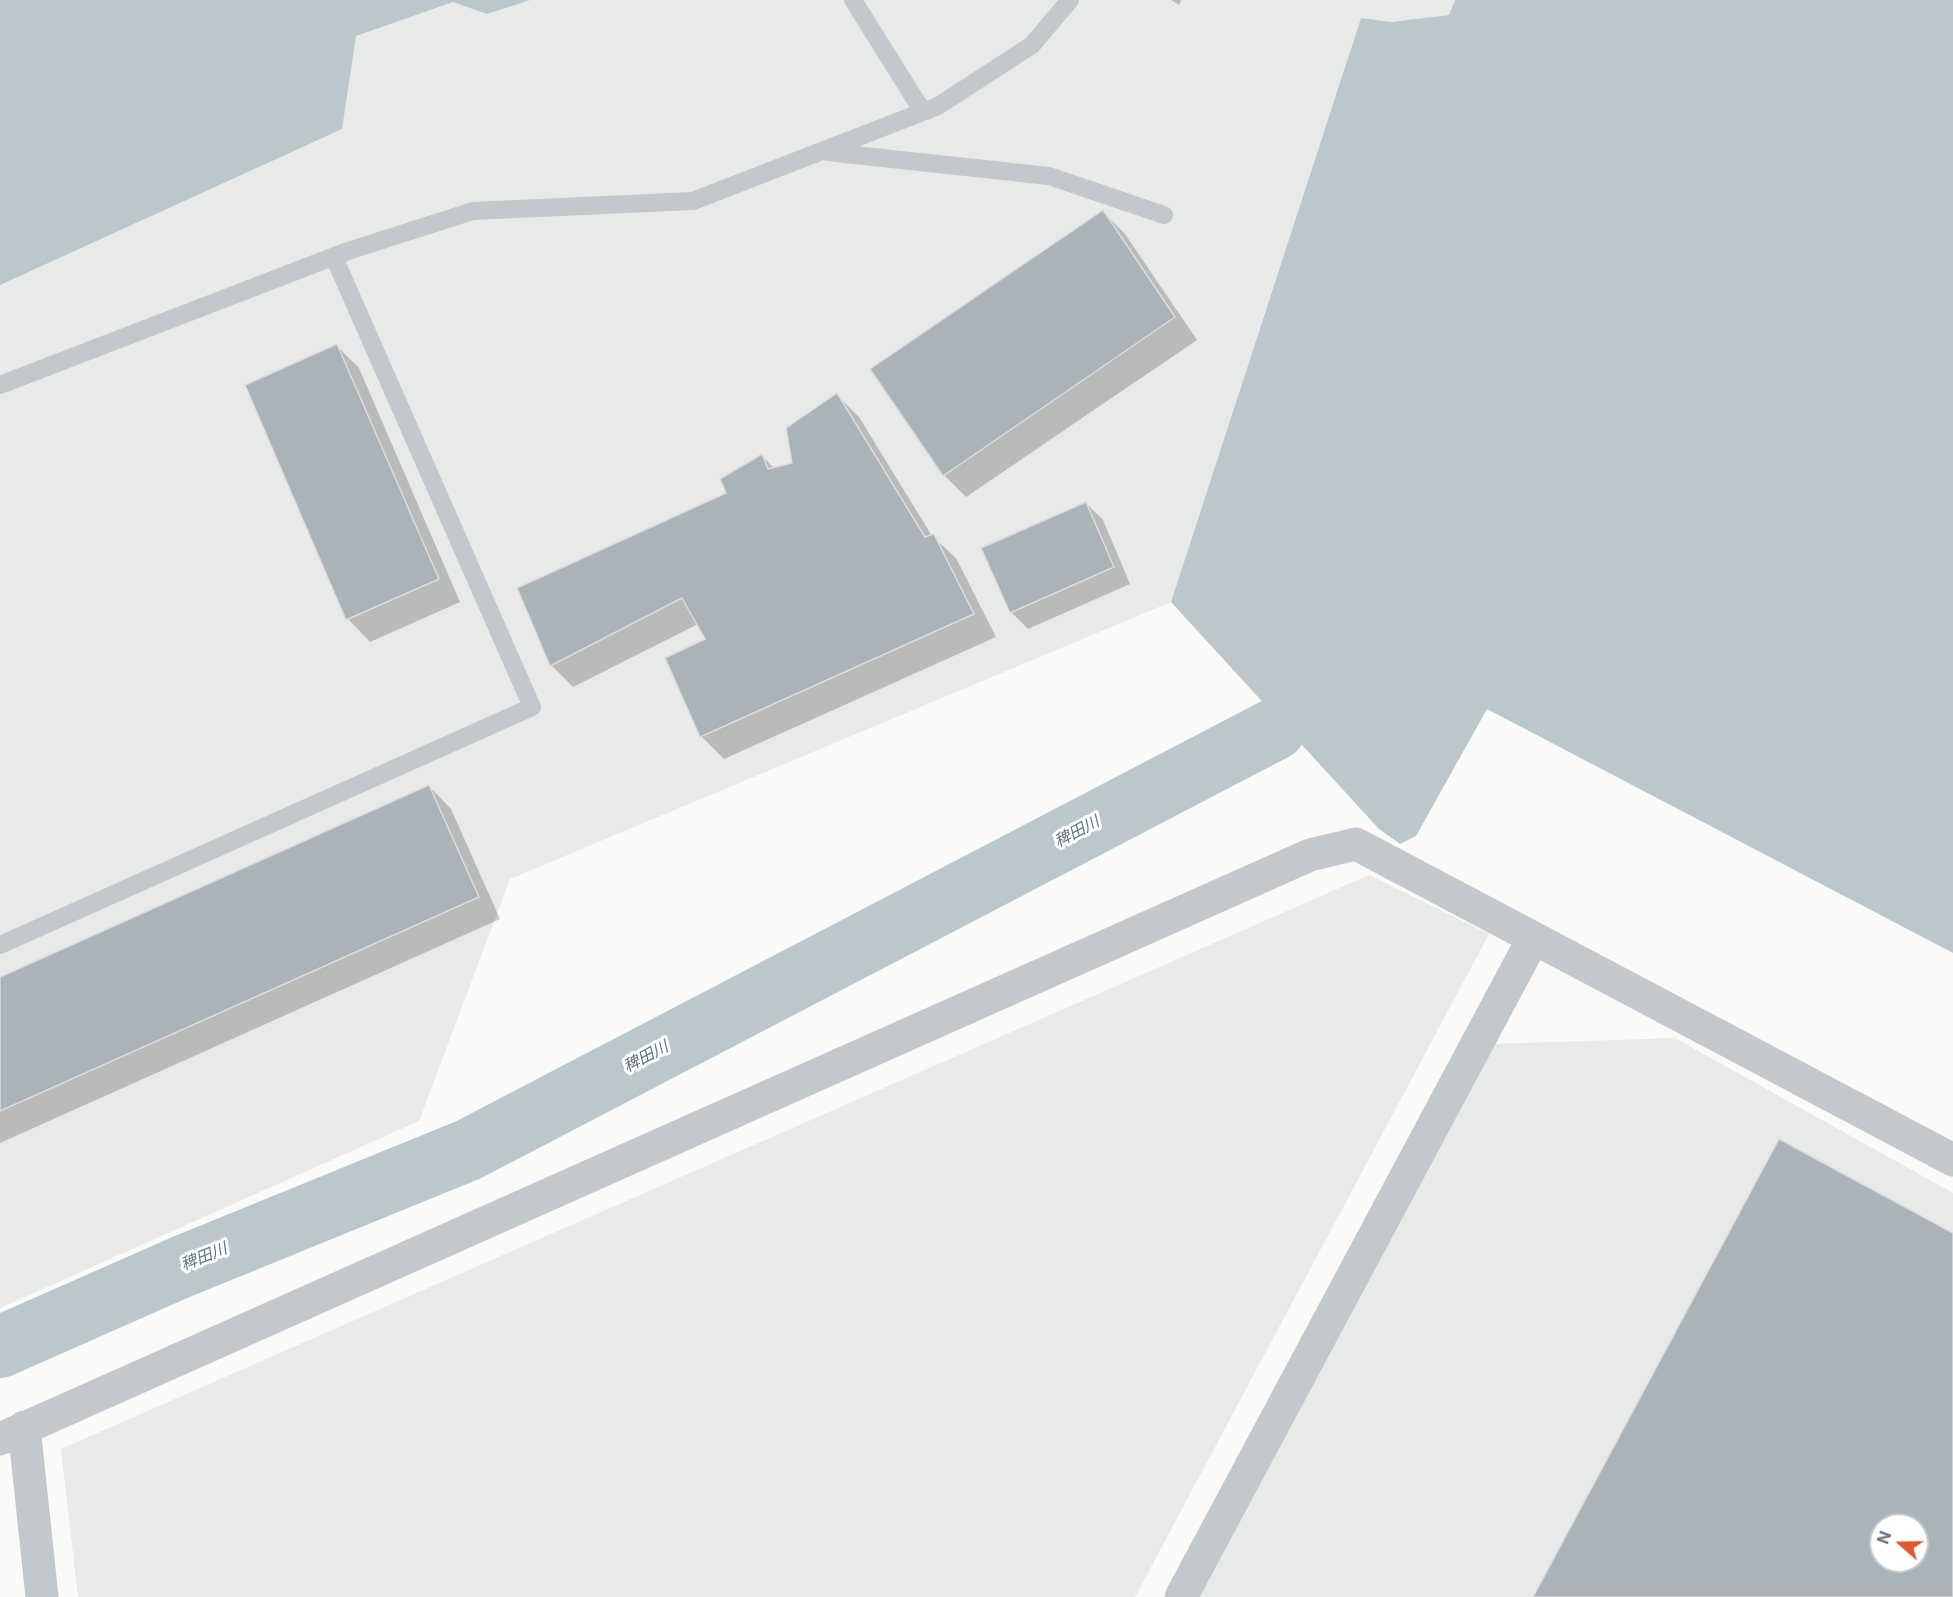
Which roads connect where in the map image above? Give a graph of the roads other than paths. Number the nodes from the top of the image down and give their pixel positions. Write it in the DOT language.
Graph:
graph roads {
  1 [pos="853,0"];
  2 [pos="1070,0"];
  3 [pos="923,112"];
  4 [pos="822,151"];
  5 [pos="1164,214"];
  6 [pos="334,257"];
  7 [pos="0,385"];
  8 [pos="1533,939"];
  9 [pos="0,945"];
  10 [pos="1953,1160"];
  11 [pos="12,1433"];
  12 [pos="42,1597"];
  13 [pos="1181,1597"];
  1 -- 3 [label="lane"];
  2 -- 3 [label="lane"];
  3 -- 4 [label="lane"];
  4 -- 5 [label="lane"];
  4 -- 6 [label="lane"];
  6 -- 7 [label="lane"];
  6 -- 9 [label="lane"];
  8 -- 10 [label="street"];
  8 -- 11 [label="street"];
  8 -- 13 [label="street"];
  11 -- 12 [label="street"];
}
